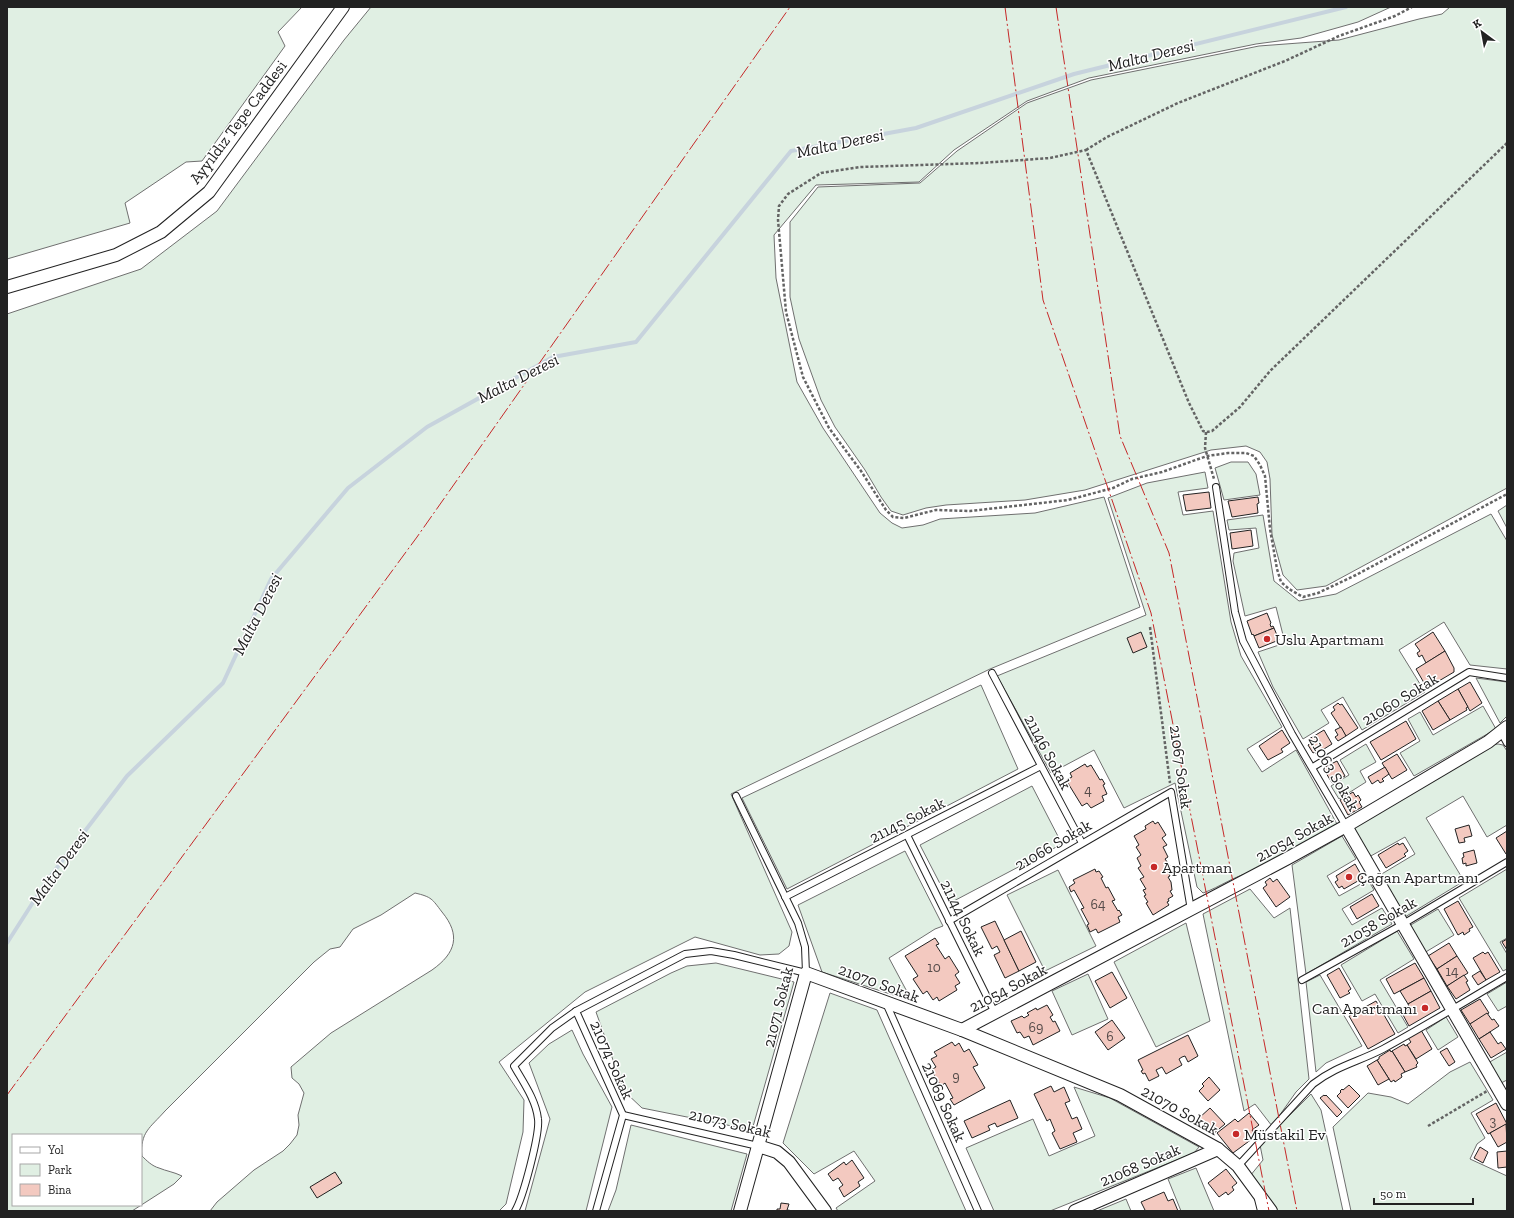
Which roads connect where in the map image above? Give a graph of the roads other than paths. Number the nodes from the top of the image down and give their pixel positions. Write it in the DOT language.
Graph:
graph roads {
  1 [pos="340,8"];
  2 [pos="7,287"];
  3 [pos="1216,487"];
  4 [pos="992,673"];
  5 [pos="1507,678"];
  6 [pos="1505,734"];
  7 [pos="1041,766"];
  8 [pos="1313,767"];
  9 [pos="1171,792"];
  10 [pos="736,796"];
  11 [pos="1346,826"];
  12 [pos="907,835"];
  13 [pos="1082,843"];
  14 [pos="1507,862"];
  15 [pos="785,897"];
  16 [pos="1191,910"];
  17 [pos="950,921"];
  18 [pos="1403,924"];
  19 [pos="806,973"];
  20 [pos="1507,977"];
  21 [pos="1302,980"];
  22 [pos="886,1003"];
  23 [pos="1452,1009"];
  24 [pos="576,1011"];
  25 [pos="995,1013"];
  26 [pos="962,1030"];
  27 [pos="1507,1104"];
  28 [pos="623,1115"];
  29 [pos="758,1146"];
  30 [pos="1218,1149"];
  31 [pos="1238,1166"];
  32 [pos="1257,1191"];
  33 [pos="515,1211"];
  34 [pos="596,1211"];
  35 [pos="740,1211"];
  36 [pos="825,1211"];
  37 [pos="978,1211"];
  38 [pos="1075,1211"];
  39 [pos="1261,1211"];
  40 [pos="1271,1211"];
  1 -- 2 [label="street, Ayyıldız Tepe Caddesi"];
  3 -- 8 [label="lane, 21063 Sokak"];
  4 -- 7 [label="lane, 21146 Sokak"];
  5 -- 8 [label="lane, 21060 Sokak"];
  6 -- 11 [label="street, 21054 Sokak"];
  7 -- 12 [label="lane, 21145 Sokak"];
  7 -- 13 [label="lane, 21146 Sokak"];
  8 -- 11 [label="lane, 21063 Sokak"];
  9 -- 13 [label="lane, 21066 Sokak"];
  9 -- 16 [label="lane, 21067 Sokak"];
  10 -- 15 [label="lane, 21071 Sokak"];
  11 -- 16 [label="street, 21054 Sokak"];
  11 -- 18 [label="street, 21063 Sokak"];
  12 -- 15 [label="lane, 21145 Sokak"];
  12 -- 17 [label="lane, 21144 Sokak"];
  13 -- 17 [label="lane, 21066 Sokak"];
  14 -- 18 [label="lane, 21058 Sokak"];
  15 -- 19 [label="lane, 21071 Sokak"];
  16 -- 25 [label="street, 21054 Sokak"];
  17 -- 25 [label="lane, 21144 Sokak"];
  18 -- 21 [label="lane, 21058 Sokak"];
  18 -- 23 [label="street, 21063 Sokak"];
  19 -- 22 [label="street, 21070 Sokak"];
  19 -- 24 [label="lane, 21070 Sokak"];
  19 -- 29 [label="street, 21071 Sokak"];
  20 -- 23 [label="lane"];
  22 -- 26 [label="street, 21070 Sokak"];
  22 -- 37 [label="lane, 21069 Sokak"];
  23 -- 27 [label="street, 21063 Sokak"];
  23 -- 31 [label="lane"];
  24 -- 28 [label="lane, 21074 Sokak"];
  24 -- 33 [label="lane, 21070 Sokak"];
  25 -- 26 [label="street, 21054 Sokak"];
  26 -- 30 [label="street, 21070 Sokak"];
  28 -- 29 [label="lane, 21073 Sokak"];
  28 -- 34 [label="lane, 21074 Sokak"];
  29 -- 35 [label="street, 21071 Sokak"];
  29 -- 36 [label="street, 21073 Sokak"];
  30 -- 31 [label="street, 21070 Sokak"];
  30 -- 38 [label="street, 21068 Sokak"];
  31 -- 32 [label="street, 21070 Sokak"];
  32 -- 39 [label="lane"];
  32 -- 40 [label="street, 21070 Sokak"];
}
